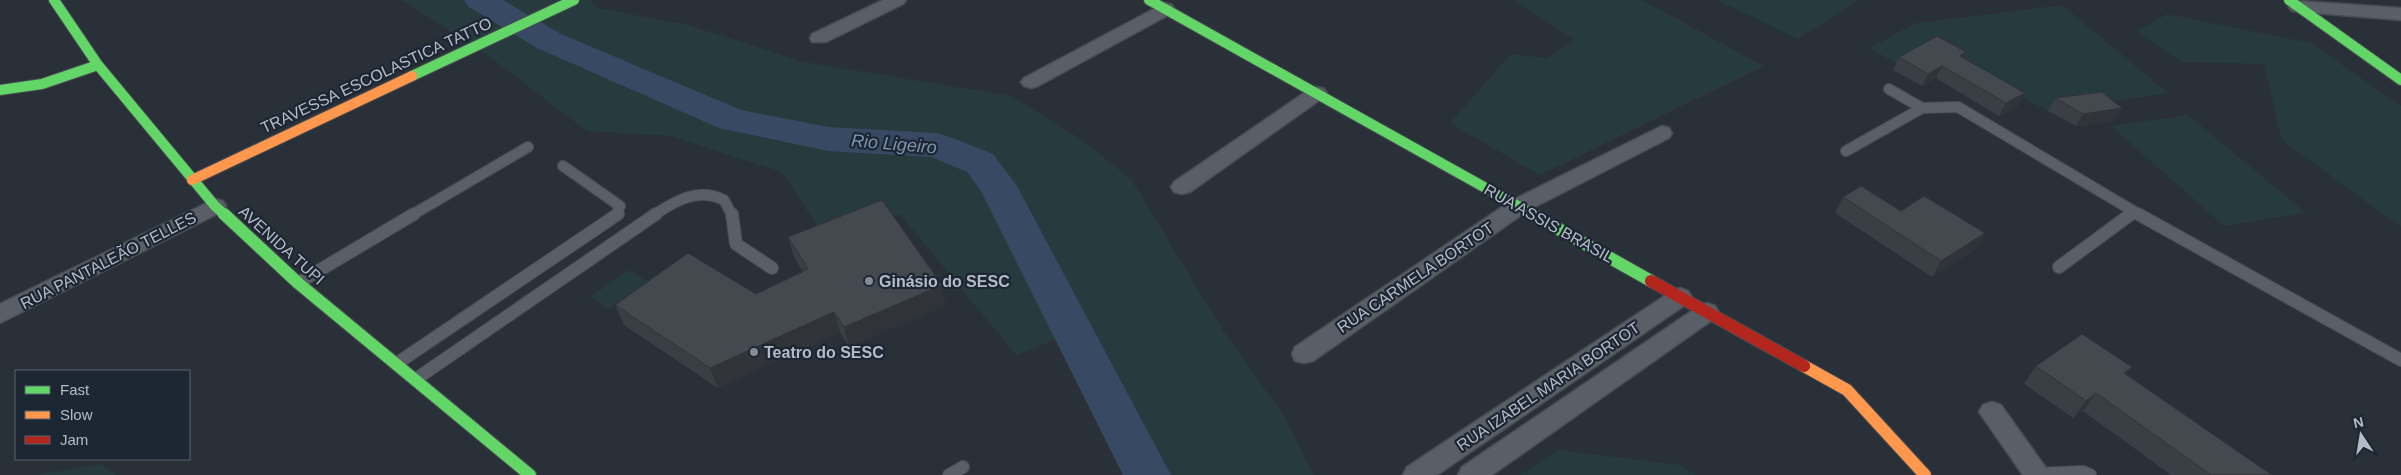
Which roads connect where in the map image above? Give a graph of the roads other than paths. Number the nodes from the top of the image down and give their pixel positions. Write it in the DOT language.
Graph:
graph roads {
  1 [pos="54,0"];
  2 [pos="574,0"];
  3 [pos="897,0"];
  4 [pos="2387,0"];
  5 [pos="1157,4"];
  6 [pos="2293,4"];
  7 [pos="2371,11"];
  8 [pos="2401,14"];
  9 [pos="819,38"];
  10 [pos="98,65"];
  11 [pos="2401,80"];
  12 [pos="1031,82"];
  13 [pos="1889,89"];
  14 [pos="0,90"];
  15 [pos="1317,93"];
  16 [pos="1922,108"];
  17 [pos="1662,133"];
  18 [pos="528,147"];
  19 [pos="1846,151"];
  20 [pos="563,166"];
  21 [pos="192,180"];
  22 [pos="1182,186"];
  23 [pos="215,206"];
  24 [pos="1519,206"];
  25 [pos="2134,212"];
  26 [pos="2059,267"];
  27 [pos="772,268"];
  28 [pos="298,283"];
  29 [pos="1680,297"];
  30 [pos="1707,312"];
  31 [pos="0,314"];
  32 [pos="1304,354"];
  33 [pos="2401,360"];
  34 [pos="396,364"];
  35 [pos="416,379"];
  36 [pos="1992,412"];
  37 [pos="963,467"];
  38 [pos="530,475"];
  39 [pos="949,475"];
  40 [pos="1416,475"];
  41 [pos="1471,475"];
  42 [pos="1926,475"];
  43 [pos="2037,475"];
  44 [pos="2090,475"];
  1 -- 10 [label="street, AVENIDA TUPI"];
  2 -- 21 [label="street, TRAVESSA ESCOLASTICA TATTO"];
  3 -- 9 [label="street"];
  4 -- 7 [label="street"];
  5 -- 12 [label="street"];
  5 -- 15 [label="street, RUA ASSIS BRASIL"];
  6 -- 7 [label="street"];
  6 -- 11 [label="street"];
  7 -- 8 [label="street"];
  10 -- 14 [label="street"];
  10 -- 21 [label="street, AVENIDA TUPI"];
  13 -- 16 [label="lane"];
  15 -- 22 [label="street"];
  15 -- 24 [label="street, RUA ASSIS BRASIL"];
  16 -- 19 [label="lane"];
  16 -- 25 [label="lane"];
  17 -- 24 [label="street, RUA CARMELA BORTOT"];
  18 -- 28 [label="lane"];
  20 -- 34 [label="lane"];
  21 -- 23 [label="street, AVENIDA TUPI"];
  23 -- 28 [label="street, AVENIDA TUPI"];
  23 -- 31 [label="street, RUA PANTALEÃO TELLES"];
  24 -- 29 [label="street, RUA ASSIS BRASIL"];
  24 -- 32 [label="street, RUA CARMELA BORTOT"];
  25 -- 26 [label="lane"];
  25 -- 33 [label="lane"];
  27 -- 35 [label="lane"];
  28 -- 34 [label="street, AVENIDA TUPI"];
  29 -- 30 [label="street, RUA ASSIS BRASIL"];
  29 -- 40 [label="street, RUA IZABEL MARIA BORTOT"];
  30 -- 41 [label="street, RUA IZABEL MARIA BORTOT"];
  30 -- 42 [label="street, RUA ASSIS BRASIL"];
  34 -- 35 [label="street, AVENIDA TUPI"];
  35 -- 38 [label="street, AVENIDA TUPI"];
  36 -- 43 [label="street"];
  37 -- 39 [label="lane"];
  43 -- 44 [label="lane"];
}
